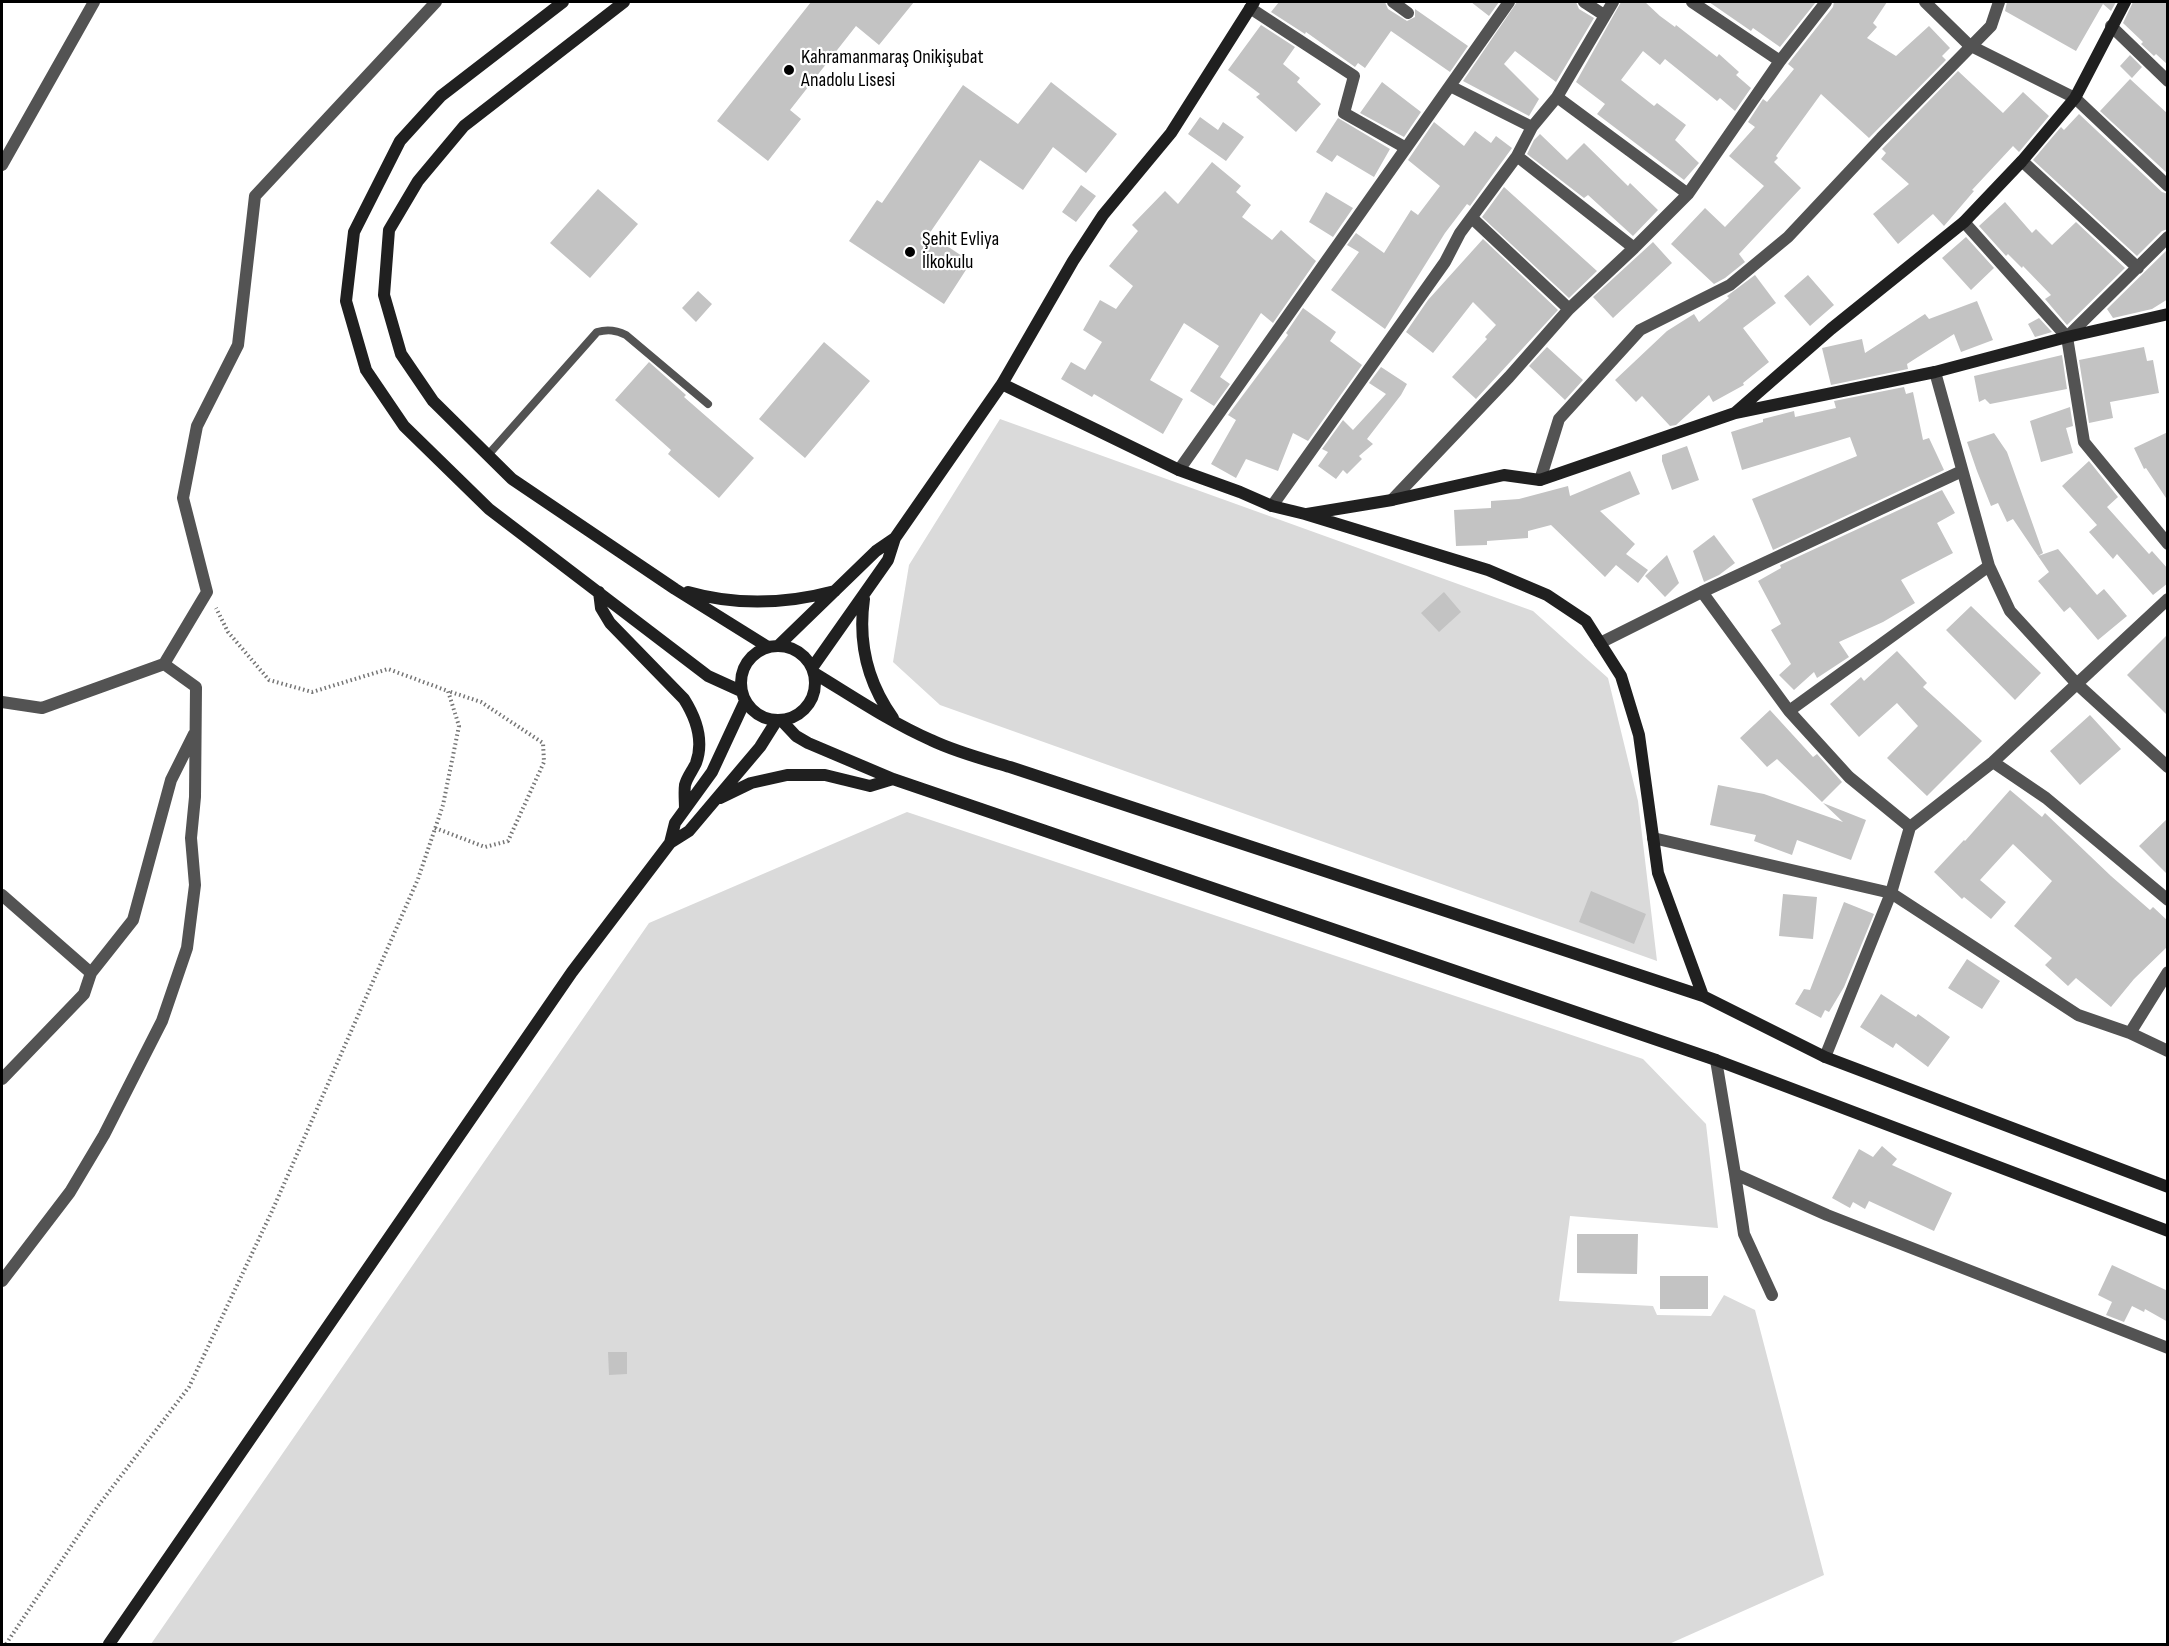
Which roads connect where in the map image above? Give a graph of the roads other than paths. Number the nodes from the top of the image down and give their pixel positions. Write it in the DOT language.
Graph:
graph roads {
  1 [pos="94,2"];
  2 [pos="436,2"];
  3 [pos="562,2"];
  4 [pos="624,2"];
  5 [pos="1393,2"];
  6 [pos="1509,2"];
  7 [pos="1584,2"];
  8 [pos="1613,2"];
  9 [pos="1692,2"];
  10 [pos="1826,2"];
  11 [pos="1925,2"];
  12 [pos="1999,2"];
  13 [pos="2125,2"];
  14 [pos="1252,4"];
  15 [pos="1408,13"];
  16 [pos="1604,15"];
  17 [pos="2111,26"];
  18 [pos="1969,45"];
  19 [pos="1780,61"];
  20 [pos="2168,81"];
  21 [pos="1450,86"];
  22 [pos="1557,97"];
  23 [pos="2075,98"];
  24 [pos="1532,127"];
  25 [pos="1406,148"];
  26 [pos="1517,156"];
  27 [pos="2022,161"];
  28 [pos="2,165"];
  29 [pos="2168,186"];
  30 [pos="1688,194"];
  31 [pos="1472,218"];
  32 [pos="1964,222"];
  33 [pos="2168,237"];
  34 [pos="1634,248"];
  35 [pos="2138,268"];
  36 [pos="1569,309"];
  37 [pos="2168,314"];
  38 [pos="2067,337"];
  39 [pos="1935,372"];
  40 [pos="1002,384"];
  41 [pos="708,404"];
  42 [pos="1735,413"];
  43 [pos="488,456"];
  44 [pos="1179,470"];
  45 [pos="1962,471"];
  46 [pos="1540,480"];
  47 [pos="1392,500"];
  48 [pos="1272,506"];
  49 [pos="1305,514"];
  50 [pos="895,538"];
  51 [pos="2168,544"];
  52 [pos="1989,566"];
  53 [pos="675,589"];
  54 [pos="835,591"];
  55 [pos="599,592"];
  56 [pos="1702,592"];
  57 [pos="864,595"];
  58 [pos="2168,599"];
  59 [pos="1600,643"];
  60 [pos="774,646"];
  61 [pos="164,664"];
  62 [pos="813,670"];
  63 [pos="2077,684"];
  64 [pos="743,696"];
  65 [pos="2,702"];
  66 [pos="1789,711"];
  67 [pos="779,720"];
  68 [pos="895,722"];
  69 [pos="196,731"];
  70 [pos="1993,762"];
  71 [pos="2168,767"];
  72 [pos="894,779"];
  73 [pos="713,801"];
  74 [pos="685,809"];
  75 [pos="1910,827"];
  76 [pos="1653,838"];
  77 [pos="670,843"];
  78 [pos="1891,893"];
  79 [pos="2,895"];
  80 [pos="2168,900"];
  81 [pos="2168,972"];
  82 [pos="91,973"];
  83 [pos="1702,996"];
  84 [pos="2130,1033"];
  85 [pos="2168,1051"];
  86 [pos="1825,1057"];
  87 [pos="1716,1060"];
  88 [pos="2,1079"];
  89 [pos="1735,1174"];
  90 [pos="2168,1187"];
  91 [pos="2168,1231"];
  92 [pos="2,1281"];
  93 [pos="1772,1295"];
  94 [pos="2168,1348"];
  95 [pos="109,1644"];
  1 -- 28 [label="street"];
  2 -- 61 [label="street"];
  3 -- 55 [label="street"];
  4 -- 43 [label="street"];
  5 -- 15 [label="street"];
  6 -- 21 [label="street"];
  7 -- 16 [label="street"];
  8 -- 16 [label="street"];
  9 -- 19 [label="street"];
  10 -- 19 [label="street"];
  11 -- 18 [label="street"];
  12 -- 18 [label="street"];
  13 -- 17 [label="street"];
  14 -- 25 [label="street"];
  14 -- 40 [label="street"];
  16 -- 22 [label="street"];
  17 -- 20 [label="street"];
  17 -- 23 [label="street"];
  18 -- 23 [label="street"];
  18 -- 46 [label="street"];
  19 -- 30 [label="street"];
  21 -- 24 [label="street"];
  21 -- 25 [label="street"];
  22 -- 24 [label="street"];
  22 -- 30 [label="street"];
  23 -- 27 [label="street"];
  23 -- 29 [label="street"];
  24 -- 26 [label="street"];
  25 -- 44 [label="street"];
  26 -- 31 [label="street"];
  26 -- 34 [label="street"];
  27 -- 32 [label="street"];
  27 -- 35 [label="street"];
  30 -- 34 [label="street"];
  31 -- 36 [label="street"];
  31 -- 48 [label="street"];
  32 -- 38 [label="street"];
  32 -- 42 [label="street"];
  33 -- 35 [label="street"];
  34 -- 36 [label="street"];
  35 -- 38 [label="street"];
  36 -- 47 [label="street"];
  37 -- 38 [label="street"];
  38 -- 39 [label="street"];
  38 -- 51 [label="street"];
  39 -- 42 [label="street"];
  39 -- 45 [label="street"];
  40 -- 44 [label="street"];
  40 -- 50 [label="street"];
  41 -- 43 [label="lane"];
  42 -- 46 [label="street"];
  43 -- 53 [label="street"];
  44 -- 48 [label="street"];
  45 -- 52 [label="street"];
  45 -- 56 [label="street"];
  46 -- 47 [label="street"];
  47 -- 49 [label="street"];
  48 -- 49 [label="street"];
  49 -- 59 [label="street"];
  50 -- 54 [label="street"];
  50 -- 57 [label="street"];
  52 -- 63 [label="street"];
  52 -- 66 [label="street"];
  53 -- 54 [label="street"];
  53 -- 60 [label="street"];
  54 -- 60 [label="street"];
  55 -- 64 [label="street"];
  55 -- 74 [label="street"];
  56 -- 59 [label="street"];
  56 -- 66 [label="street"];
  57 -- 62 [label="street"];
  57 -- 68 [label="street"];
  58 -- 63 [label="street"];
  59 -- 76 [label="street"];
  60 -- 62 [label="street"];
  60 -- 64 [label="street"];
  61 -- 65 [label="street"];
  61 -- 69 [label="street"];
  62 -- 67 [label="street"];
  62 -- 68 [label="street"];
  63 -- 70 [label="street"];
  63 -- 71 [label="street"];
  64 -- 67 [label="street"];
  64 -- 74 [label="street"];
  66 -- 75 [label="street"];
  67 -- 72 [label="street"];
  67 -- 73 [label="street"];
  68 -- 83 [label="street"];
  69 -- 82 [label="street"];
  69 -- 92 [label="street"];
  70 -- 75 [label="street"];
  70 -- 80 [label="street"];
  72 -- 73 [label="street"];
  72 -- 87 [label="street"];
  73 -- 77 [label="street"];
  74 -- 77 [label="street"];
  75 -- 78 [label="street"];
  76 -- 78 [label="street"];
  76 -- 83 [label="street"];
  77 -- 95 [label="street"];
  78 -- 84 [label="street"];
  78 -- 86 [label="street"];
  79 -- 82 [label="street"];
  81 -- 84 [label="street"];
  82 -- 88 [label="street"];
  83 -- 86 [label="street"];
  84 -- 85 [label="street"];
  86 -- 90 [label="street"];
  87 -- 89 [label="street"];
  87 -- 91 [label="street"];
  89 -- 93 [label="street"];
  89 -- 94 [label="street"];
}
